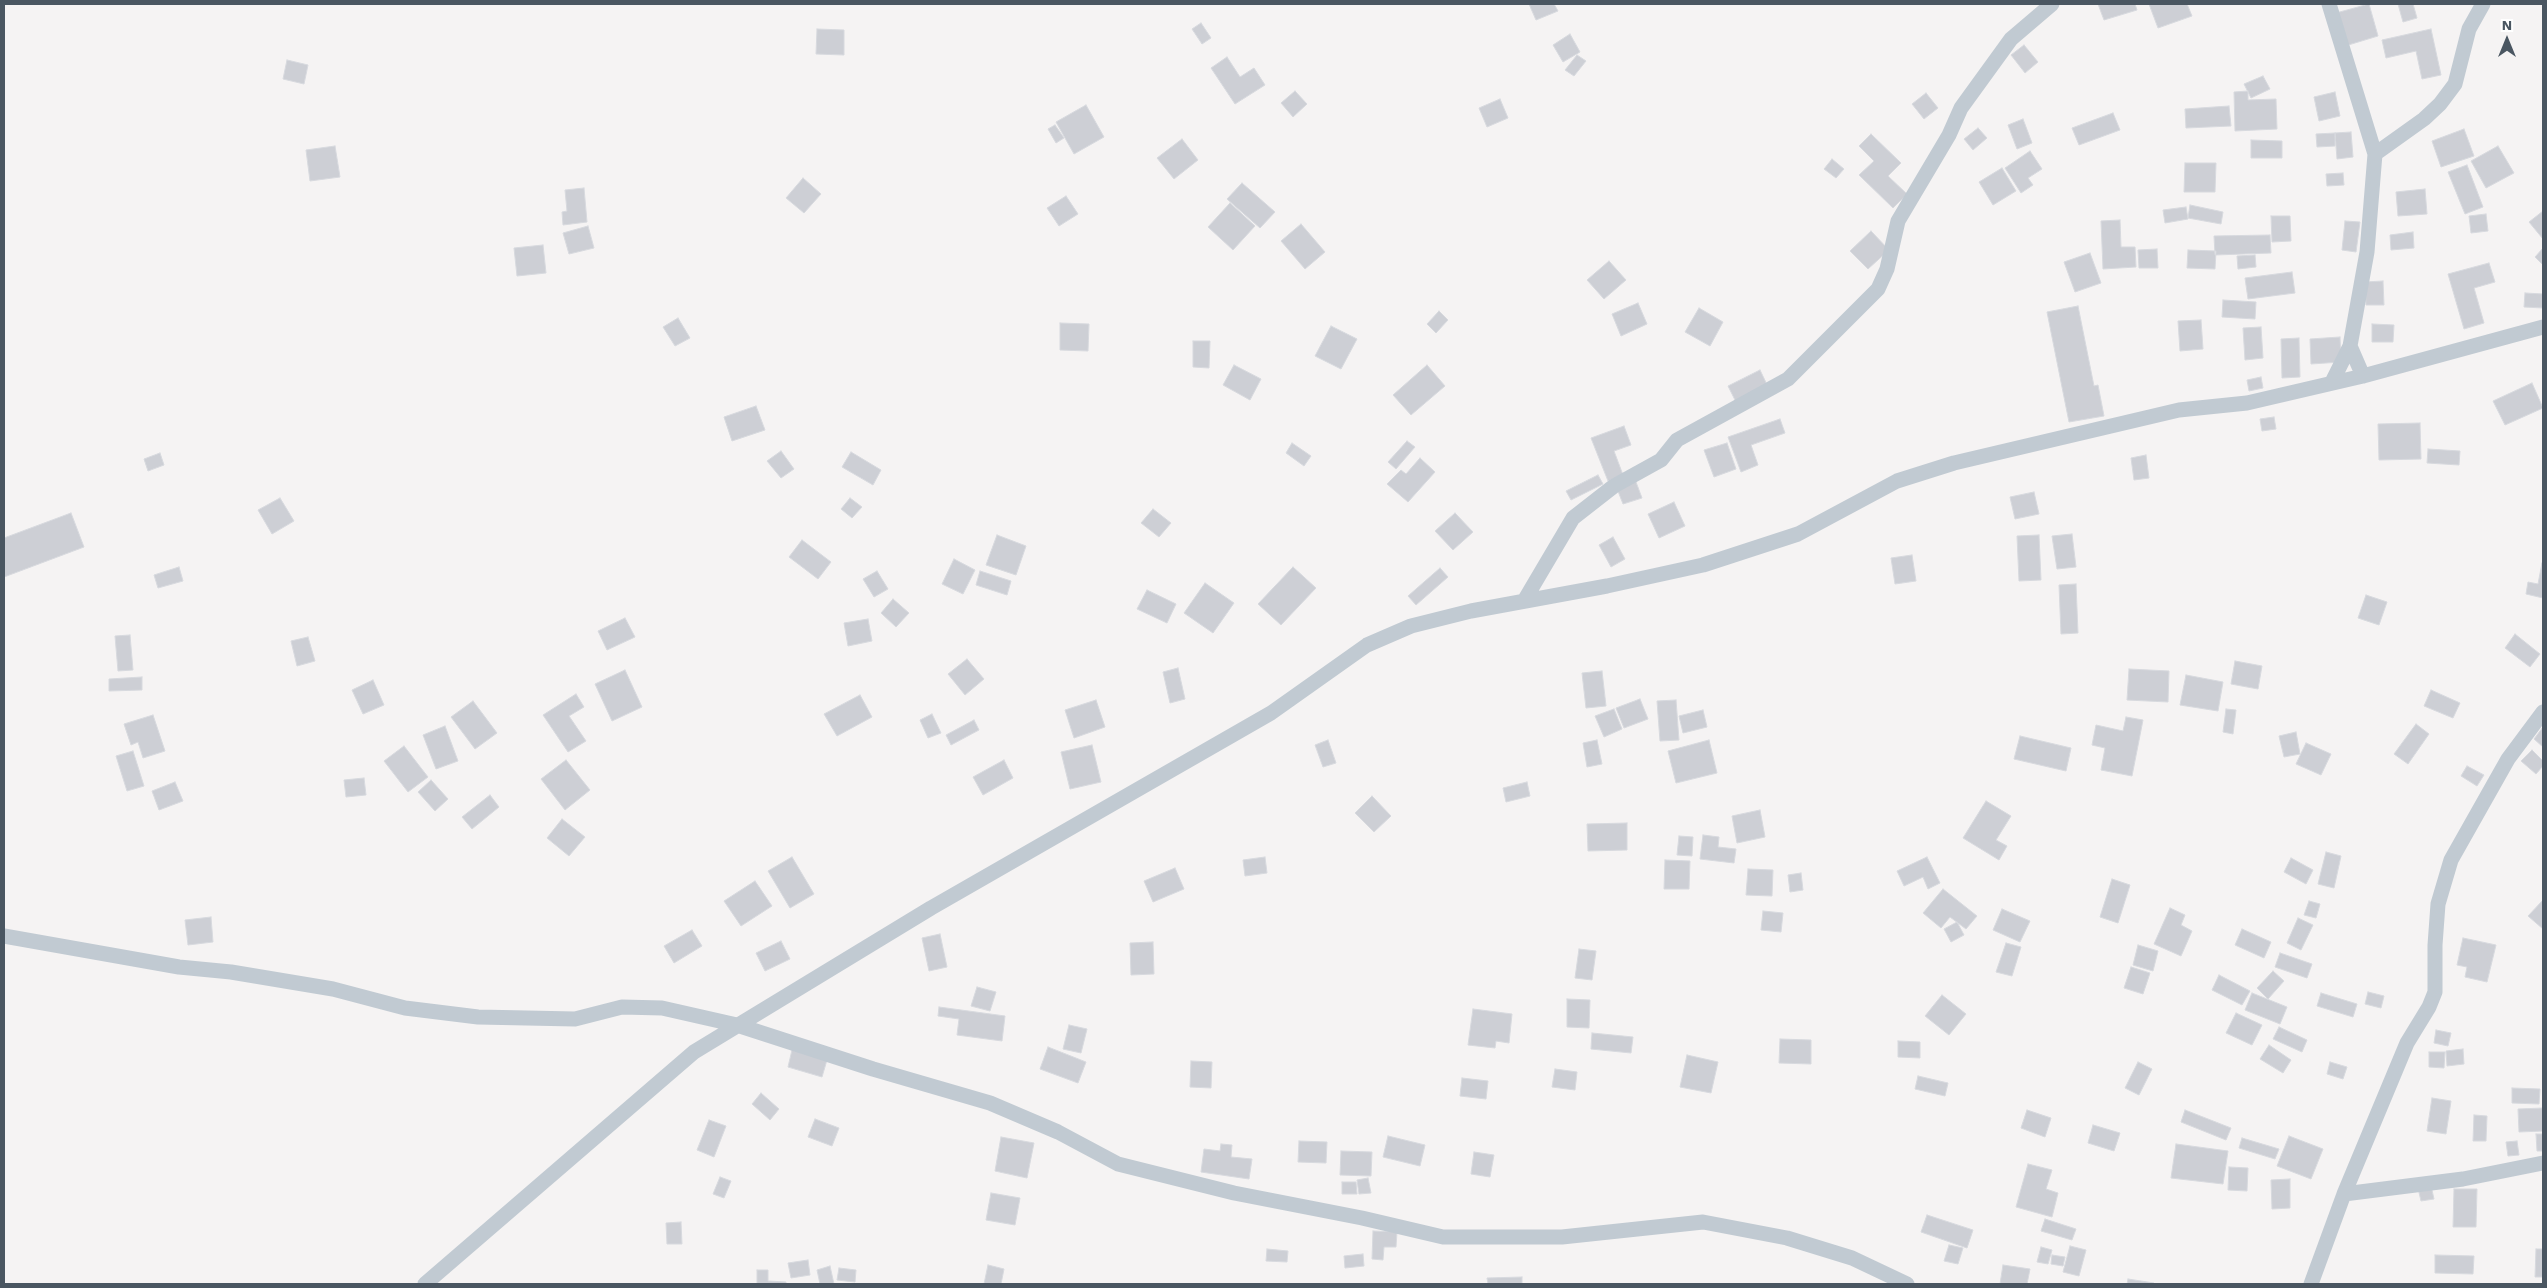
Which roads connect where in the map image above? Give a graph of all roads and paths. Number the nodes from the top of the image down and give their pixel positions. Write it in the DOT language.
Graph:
graph roads {
  1 [pos="2052,4"];
  2 [pos="2329,4"];
  3 [pos="2483,4"];
  4 [pos="2375,154"];
  5 [pos="2543,327"];
  6 [pos="2350,346"];
  7 [pos="2363,376"];
  8 [pos="2332,382"];
  9 [pos="1524,601"];
  10 [pos="2543,712"];
  11 [pos="4,936"];
  12 [pos="737,1025"];
  13 [pos="2543,1163"];
  14 [pos="2344,1194"];
  15 [pos="425,1284"];
  16 [pos="1907,1284"];
  17 [pos="2311,1284"];
  1 -- 9 [label="street"];
  2 -- 4 [label="street"];
  3 -- 4 [label="street"];
  4 -- 6 [label="street"];
  5 -- 7 [label="street"];
  6 -- 7 [label="street"];
  6 -- 8 [label="street"];
  7 -- 8 [label="street"];
  8 -- 9 [label="street"];
  9 -- 12 [label="street"];
  10 -- 14 [label="street"];
  11 -- 12 [label="street"];
  12 -- 15 [label="street"];
  12 -- 16 [label="street"];
  13 -- 14 [label="street"];
  14 -- 17 [label="street"];
}
